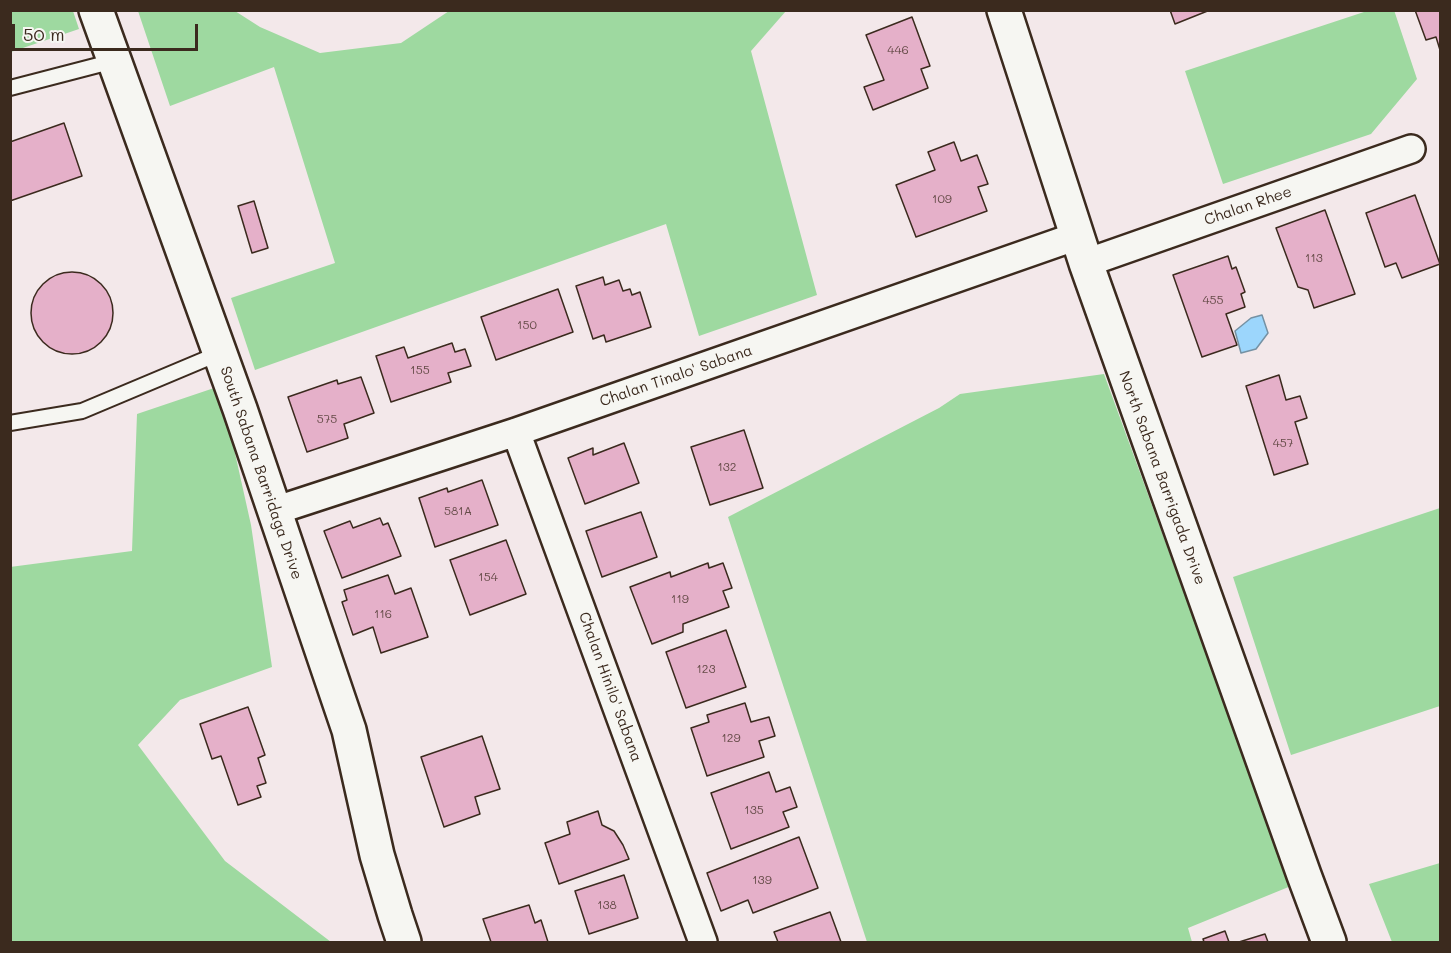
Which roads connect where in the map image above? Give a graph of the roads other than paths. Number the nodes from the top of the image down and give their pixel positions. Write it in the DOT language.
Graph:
graph roads {
  1 [pos="96,10"];
  2 [pos="1004,10"];
  3 [pos="114,61"];
  4 [pos="10,88"];
  5 [pos="1411,149"];
  6 [pos="1081,250"];
  7 [pos="220,353"];
  8 [pos="10,423"];
  9 [pos="516,432"];
  10 [pos="274,511"];
  11 [pos="404,942"];
  12 [pos="703,942"];
  13 [pos="1329,942"];
  1 -- 3 [label="main road, South Sabana Barridaga Drive"];
  2 -- 6 [label="main road, North Sabana Barrigada Drive"];
  3 -- 4 [label="lane"];
  3 -- 7 [label="main road, South Sabana Barridaga Drive"];
  5 -- 6 [label="street, Chalan Rhee"];
  6 -- 9 [label="street, Chalan Tinalo' Sabana"];
  6 -- 13 [label="main road, North Sabana Barrigada Drive"];
  7 -- 8 [label="lane"];
  7 -- 10 [label="main road, South Sabana Barridaga Drive"];
  9 -- 10 [label="street, Chalan Tinalo' Sabana"];
  9 -- 12 [label="street, Chalan Hinilo' Sabana"];
  10 -- 11 [label="main road, South Sabana Barridaga Drive"];
}
